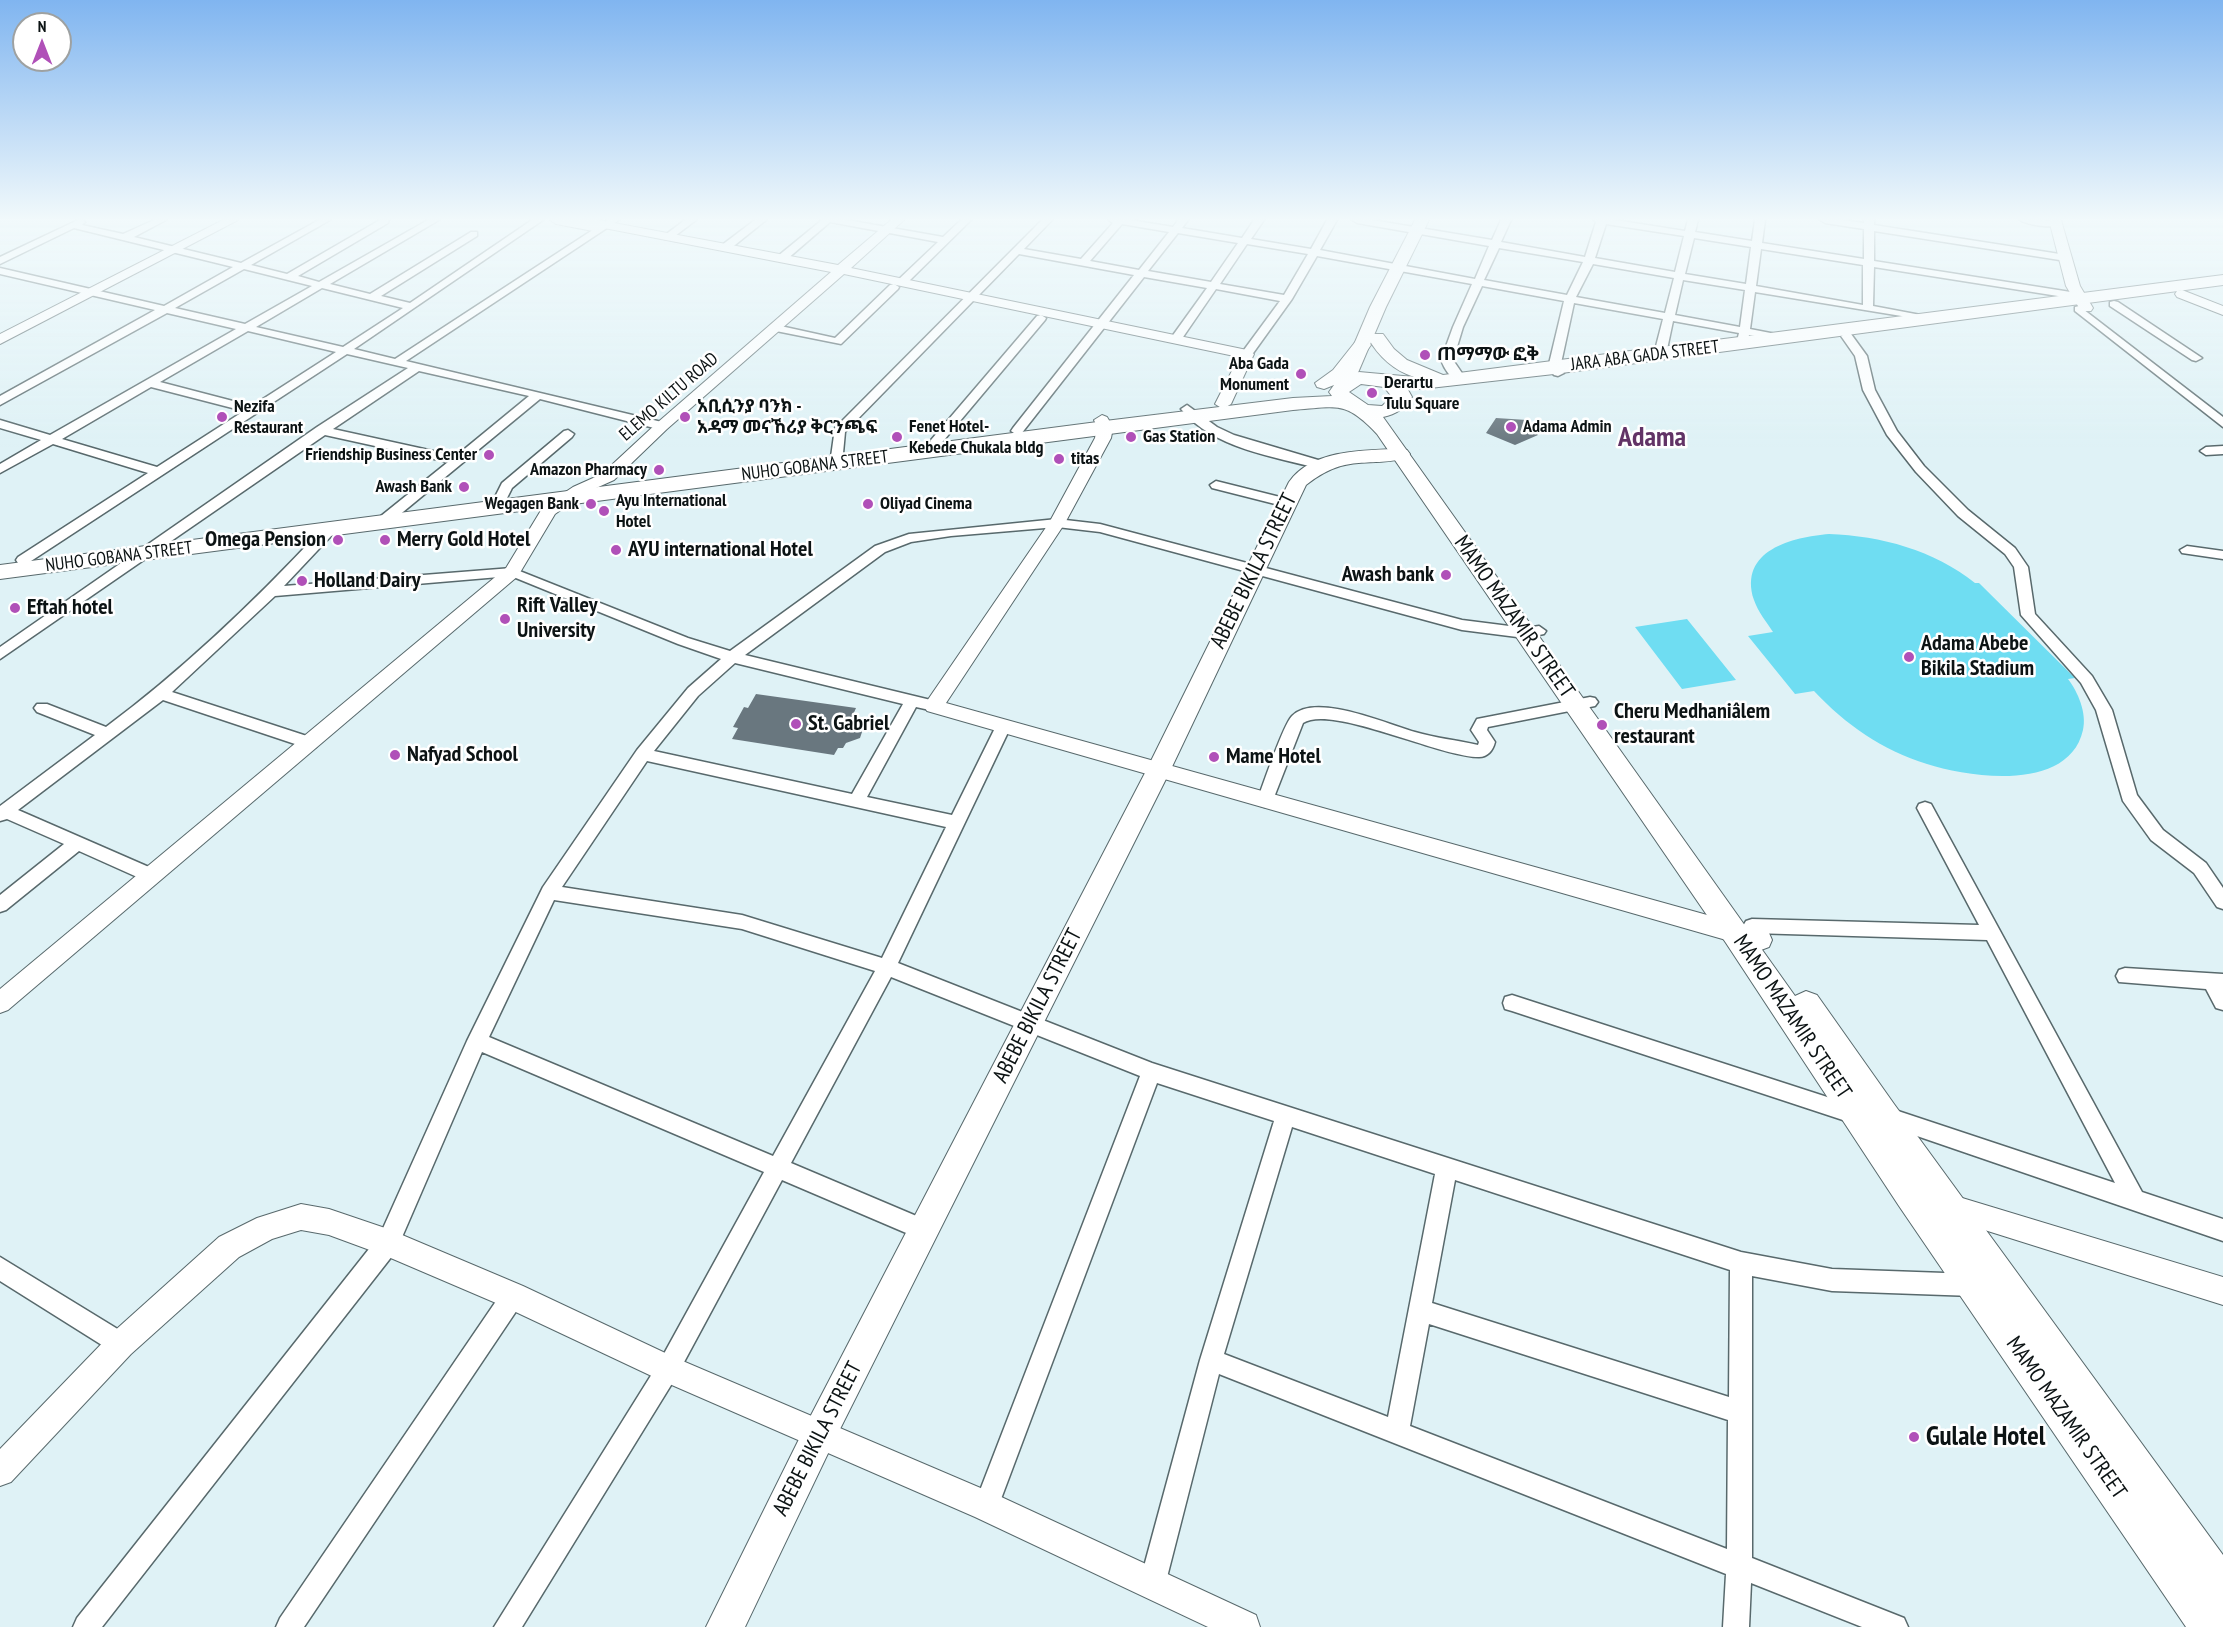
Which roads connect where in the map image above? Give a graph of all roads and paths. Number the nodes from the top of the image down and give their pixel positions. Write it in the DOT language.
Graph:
graph roads {
  1 [pos="76,296"];
  2 [pos="77,296"];
  3 [pos="107,296"];
  4 [pos="188,296"];
  5 [pos="302,296"];
  6 [pos="367,296"];
  7 [pos="428,296"];
  8 [pos="498,296"];
  9 [pos="812,296"];
  10 [pos="886,296"];
  11 [pos="950,296"];
  12 [pos="974,296"];
  13 [pos="1124,296"];
  14 [pos="1206,296"];
  15 [pos="1273,296"];
  16 [pos="1386,296"];
  17 [pos="1472,296"];
  18 [pos="1552,296"];
  19 [pos="1572,296"];
  20 [pos="1676,296"];
  21 [pos="1749,296"];
  22 [pos="1791,296"];
  23 [pos="1868,296"];
  24 [pos="2059,296"];
  25 [pos="2086,296"];
  26 [pos="2121,296"];
  27 [pos="2156,296"];
  28 [pos="2187,296"];
  29 [pos="372,297"];
  30 [pos="1287,298"];
  31 [pos="1570,299"];
  32 [pos="970,300"];
  33 [pos="2089,301"];
  34 [pos="412,307"];
  35 [pos="164,309"];
  36 [pos="1868,309"];
  37 [pos="2223,310"];
  38 [pos="1041,318"];
  39 [pos="1671,318"];
  40 [pos="1922,318"];
  41 [pos="1100,327"];
  42 [pos="246,328"];
  43 [pos="776,328"];
  44 [pos="0,332"];
  45 [pos="1843,333"];
  46 [pos="1743,337"];
  47 [pos="1177,338"];
  48 [pos="0,340"];
  49 [pos="1370,341"];
  50 [pos="345,351"];
  51 [pos="1660,354"];
  52 [pos="1245,356"];
  53 [pos="2196,358"];
  54 [pos="397,362"];
  55 [pos="418,367"];
  56 [pos="1556,371"];
  57 [pos="1446,382"];
  58 [pos="150,383"];
  59 [pos="538,395"];
  60 [pos="1298,399"];
  61 [pos="0,401"];
  62 [pos="1223,404"];
  63 [pos="253,410"];
  64 [pos="1190,413"];
  65 [pos="1381,415"];
  66 [pos="2223,423"];
  67 [pos="0,424"];
  68 [pos="1103,424"];
  69 [pos="662,426"];
  70 [pos="321,430"];
  71 [pos="1017,431"];
  72 [pos="568,434"];
  73 [pos="51,440"];
  74 [pos="935,443"];
  75 [pos="2223,450"];
  76 [pos="2206,451"];
  77 [pos="836,459"];
  78 [pos="457,460"];
  79 [pos="1321,465"];
  80 [pos="0,469"];
  81 [pos="159,472"];
  82 [pos="1215,485"];
  83 [pos="573,494"];
  84 [pos="500,499"];
  85 [pos="1287,503"];
  86 [pos="387,519"];
  87 [pos="1057,523"];
  88 [pos="328,531"];
  89 [pos="157,548"];
  90 [pos="2187,550"];
  91 [pos="2223,555"];
  92 [pos="23,560"];
  93 [pos="0,563"];
  94 [pos="1254,571"];
  95 [pos="0,572"];
  96 [pos="512,572"];
  97 [pos="271,592"];
  98 [pos="1532,632"];
  99 [pos="0,654"];
  100 [pos="732,657"];
  101 [pos="161,694"];
  102 [pos="912,700"];
  103 [pos="1583,704"];
  104 [pos="934,706"];
  105 [pos="42,708"];
  106 [pos="1003,726"];
  107 [pos="108,734"];
  108 [pos="310,743"];
  109 [pos="644,754"];
  110 [pos="1158,771"];
  111 [pos="857,800"];
  112 [pos="1265,801"];
  113 [pos="1925,808"];
  114 [pos="3,813"];
  115 [pos="957,823"];
  116 [pos="78,843"];
  117 [pos="152,876"];
  118 [pos="549,892"];
  119 [pos="2223,902"];
  120 [pos="0,905"];
  121 [pos="1750,933"];
  122 [pos="1992,933"];
  123 [pos="887,967"];
  124 [pos="2126,976"];
  125 [pos="2217,982"];
  126 [pos="2223,1002"];
  127 [pos="0,1003"];
  128 [pos="1512,1003"];
  129 [pos="1029,1025"];
  130 [pos="477,1041"];
  131 [pos="1151,1072"];
  132 [pos="1286,1115"];
  133 [pos="1871,1115"];
  134 [pos="1447,1166"];
  135 [pos="777,1168"];
  136 [pos="1911,1194"];
  137 [pos="2135,1200"];
  138 [pos="1948,1207"];
  139 [pos="925,1230"];
  140 [pos="2223,1230"];
  141 [pos="388,1243"];
  142 [pos="1741,1263"];
  143 [pos="0,1268"];
  144 [pos="1973,1285"];
  145 [pos="2223,1291"];
  146 [pos="513,1296"];
  147 [pos="1421,1310"];
  148 [pos="121,1344"];
  149 [pos="1211,1360"];
  150 [pos="668,1369"];
  151 [pos="1740,1412"];
  152 [pos="820,1433"];
  153 [pos="1397,1433"];
  154 [pos="0,1471"];
  155 [pos="986,1506"];
  156 [pos="1739,1566"];
  157 [pos="1152,1585"];
  158 [pos="2223,1590"];
  159 [pos="86,1627"];
  160 [pos="290,1627"];
  161 [pos="507,1627"];
  162 [pos="725,1627"];
  163 [pos="1244,1627"];
  164 [pos="1736,1627"];
  165 [pos="1895,1627"];
  166 [pos="2211,1627"];
  1 -- 44 [label="street"];
  2 -- 48 [label="street"];
  3 -- 35 [label="street"];
  4 -- 35 [label="street"];
  5 -- 42 [label="street"];
  6 -- 29 [label="street"];
  7 -- 34 [label="street"];
  8 -- 54 [label="street"];
  9 -- 43 [label="street, ELEMO KILTU ROAD"];
  10 -- 43 [label="street"];
  11 -- 32 [label="street"];
  12 -- 32 [label="street"];
  13 -- 41 [label="street"];
  14 -- 47 [label="street"];
  15 -- 30 [label="street"];
  16 -- 49 [label="main road"];
  17 -- 57 [label="street"];
  18 -- 31 [label="street"];
  19 -- 31 [label="street"];
  20 -- 39 [label="street"];
  21 -- 46 [label="street"];
  22 -- 36 [label="street"];
  23 -- 36 [label="street"];
  24 -- 33 [label="street"];
  25 -- 33 [label="street"];
  26 -- 33 [label="main road, JARA ABA GADA STREET"];
  27 -- 33 [label="main road, JARA ABA GADA STREET"];
  28 -- 37 [label="street"];
  29 -- 34 [label="street"];
  30 -- 52 [label="street"];
  31 -- 39 [label="street"];
  31 -- 56 [label="street"];
  32 -- 38 [label="street"];
  32 -- 41 [label="street"];
  32 -- 77 [label="street"];
  33 -- 40 [label="main road, JARA ABA GADA STREET"];
  33 -- 45 [label="main road, JARA ABA GADA STREET"];
  33 -- 53 [label="street"];
  33 -- 66 [label="street"];
  34 -- 50 [label="street"];
  35 -- 42 [label="street"];
  35 -- 61 [label="street"];
  36 -- 40 [label="street"];
  38 -- 41 [label="street"];
  38 -- 74 [label="street"];
  39 -- 46 [label="street"];
  39 -- 51 [label="street"];
  40 -- 45 [label="main road, JARA ABA GADA STREET"];
  41 -- 47 [label="street"];
  41 -- 52 [label="street"];
  41 -- 71 [label="street"];
  42 -- 50 [label="street"];
  42 -- 58 [label="street"];
  43 -- 69 [label="street, ELEMO KILTU ROAD"];
  45 -- 46 [label="main road, JARA ABA GADA STREET"];
  45 -- 56 [label="main road, JARA ABA GADA STREET"];
  45 -- 119 [label="street"];
  46 -- 51 [label="main road, JARA ABA GADA STREET"];
  47 -- 52 [label="street"];
  49 -- 57 [label="main road"];
  49 -- 60 [label="main road"];
  49 -- 65 [label="main road"];
  49 -- 65 [label="main road"];
  50 -- 54 [label="street"];
  50 -- 63 [label="street"];
  51 -- 56 [label="main road, JARA ABA GADA STREET"];
  52 -- 62 [label="street"];
  54 -- 55 [label="street"];
  55 -- 59 [label="street"];
  55 -- 70 [label="street"];
  56 -- 57 [label="main road, JARA ABA GADA STREET"];
  56 -- 57 [label="main road, JARA ABA GADA STREET"];
  57 -- 65 [label="main road, JARA ABA GADA STREET"];
  57 -- 65 [label="main road"];
  58 -- 63 [label="street"];
  58 -- 73 [label="street"];
  59 -- 69 [label="street"];
  59 -- 78 [label="street"];
  60 -- 62 [label="main road, NUHO GOBANA STREET"];
  60 -- 64 [label="main road, NUHO GOBANA STREET"];
  60 -- 65 [label="main road, NUHO GOBANA STREET"];
  60 -- 65 [label="main road"];
  62 -- 64 [label="main road, NUHO GOBANA STREET"];
  63 -- 81 [label="street"];
  64 -- 68 [label="main road, NUHO GOBANA STREET"];
  64 -- 79 [label="street"];
  65 -- 79 [label="main road, ABEBE BIKILA STREET"];
  65 -- 98 [label="main road, MAMO MAZAMIR STREET"];
  67 -- 73 [label="street"];
  68 -- 71 [label="main road, NUHO GOBANA STREET"];
  68 -- 77 [label="main road, NUHO GOBANA STREET"];
  68 -- 87 [label="street"];
  69 -- 83 [label="street, ELEMO KILTU ROAD"];
  70 -- 78 [label="street"];
  70 -- 89 [label="street"];
  71 -- 74 [label="main road, NUHO GOBANA STREET"];
  72 -- 84 [label="street"];
  73 -- 80 [label="street"];
  73 -- 81 [label="street"];
  74 -- 77 [label="main road, NUHO GOBANA STREET"];
  75 -- 76 [label="street"];
  77 -- 83 [label="main road, NUHO GOBANA STREET"];
  78 -- 86 [label="street"];
  79 -- 85 [label="main road, ABEBE BIKILA STREET"];
  81 -- 92 [label="street"];
  82 -- 85 [label="street"];
  83 -- 84 [label="main road, NUHO GOBANA STREET"];
  83 -- 86 [label="main road, NUHO GOBANA STREET"];
  83 -- 96 [label="street, ELEMO KILTU ROAD"];
  84 -- 86 [label="main road, NUHO GOBANA STREET"];
  85 -- 94 [label="main road, ABEBE BIKILA STREET"];
  86 -- 88 [label="main road, NUHO GOBANA STREET"];
  86 -- 89 [label="main road, NUHO GOBANA STREET"];
  87 -- 94 [label="street"];
  87 -- 100 [label="street"];
  87 -- 104 [label="street"];
  88 -- 89 [label="main road, NUHO GOBANA STREET"];
  88 -- 97 [label="street"];
  89 -- 92 [label="main road, NUHO GOBANA STREET"];
  89 -- 95 [label="main road, NUHO GOBANA STREET"];
  89 -- 99 [label="street"];
  90 -- 91 [label="street"];
  92 -- 93 [label="main road, NUHO GOBANA STREET"];
  94 -- 98 [label="street"];
  94 -- 110 [label="main road, ABEBE BIKILA STREET"];
  96 -- 97 [label="street"];
  96 -- 100 [label="street"];
  96 -- 108 [label="street, ELEMO KILTU ROAD"];
  97 -- 101 [label="street"];
  98 -- 103 [label="main road, MAMO MAZAMIR STREET"];
  100 -- 102 [label="street"];
  100 -- 109 [label="street"];
  101 -- 107 [label="street"];
  101 -- 108 [label="street"];
  102 -- 104 [label="street"];
  102 -- 111 [label="street"];
  103 -- 112 [label="street"];
  103 -- 121 [label="main road, MAMO MAZAMIR STREET"];
  104 -- 106 [label="street"];
  105 -- 107 [label="street"];
  106 -- 110 [label="street"];
  106 -- 115 [label="street"];
  107 -- 114 [label="street"];
  108 -- 117 [label="street, ELEMO KILTU ROAD"];
  109 -- 111 [label="street"];
  109 -- 118 [label="street"];
  110 -- 112 [label="street"];
  110 -- 129 [label="main road, ABEBE BIKILA STREET"];
  111 -- 115 [label="street"];
  112 -- 121 [label="street"];
  113 -- 122 [label="street"];
  114 -- 116 [label="street"];
  115 -- 123 [label="street"];
  116 -- 117 [label="street"];
  116 -- 120 [label="street"];
  117 -- 127 [label="street, ELEMO KILTU ROAD"];
  118 -- 123 [label="street"];
  118 -- 130 [label="street"];
  121 -- 122 [label="street"];
  121 -- 133 [label="main road, MAMO MAZAMIR STREET"];
  122 -- 137 [label="street"];
  123 -- 129 [label="street"];
  123 -- 135 [label="street"];
  124 -- 125 [label="street"];
  125 -- 126 [label="street"];
  128 -- 133 [label="street"];
  129 -- 131 [label="street"];
  129 -- 139 [label="main road, ABEBE BIKILA STREET"];
  130 -- 135 [label="street"];
  130 -- 141 [label="street"];
  131 -- 132 [label="street"];
  131 -- 155 [label="street"];
  132 -- 134 [label="street"];
  132 -- 149 [label="street"];
  133 -- 136 [label="main road, MAMO MAZAMIR STREET"];
  133 -- 137 [label="street"];
  133 -- 138 [label="main road, MAMO MAZAMIR STREET"];
  134 -- 142 [label="street"];
  134 -- 147 [label="street"];
  135 -- 139 [label="street"];
  135 -- 150 [label="street"];
  136 -- 138 [label="street"];
  136 -- 144 [label="main road, MAMO MAZAMIR STREET"];
  137 -- 140 [label="street"];
  138 -- 145 [label="street"];
  138 -- 158 [label="main road, MAMO MAZAMIR STREET"];
  139 -- 152 [label="main road, ABEBE BIKILA STREET"];
  141 -- 146 [label="street"];
  141 -- 148 [label="street"];
  141 -- 159 [label="street"];
  142 -- 144 [label="street"];
  142 -- 151 [label="street"];
  143 -- 148 [label="street"];
  144 -- 166 [label="main road, MAMO MAZAMIR STREET"];
  146 -- 150 [label="street"];
  146 -- 160 [label="street"];
  147 -- 151 [label="street"];
  147 -- 153 [label="street"];
  148 -- 154 [label="street"];
  149 -- 153 [label="street"];
  149 -- 157 [label="street"];
  150 -- 152 [label="street"];
  150 -- 161 [label="street"];
  151 -- 156 [label="street"];
  152 -- 155 [label="street"];
  152 -- 162 [label="main road, ABEBE BIKILA STREET"];
  153 -- 156 [label="street"];
  155 -- 157 [label="street"];
  156 -- 164 [label="street"];
  156 -- 165 [label="street"];
  157 -- 163 [label="street"];
}
